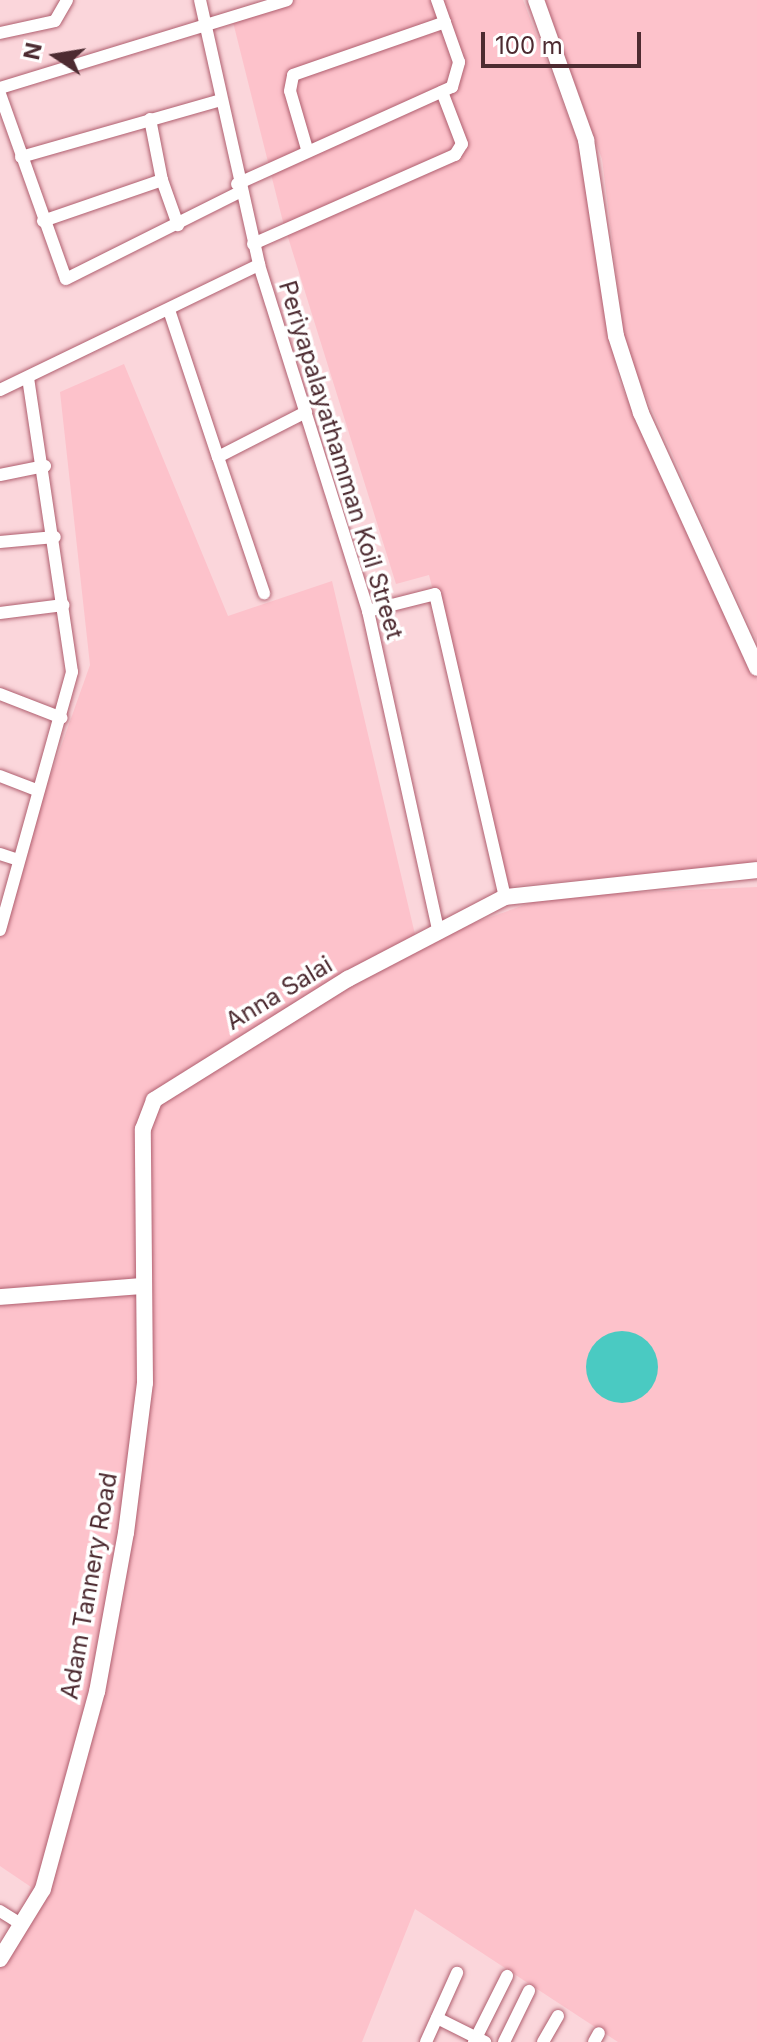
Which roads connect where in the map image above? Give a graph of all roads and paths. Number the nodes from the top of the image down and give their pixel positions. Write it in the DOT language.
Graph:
graph roads {
  1 [pos="67,0"];
  2 [pos="200,0"];
  3 [pos="287,0"];
  4 [pos="437,0"];
  5 [pos="536,0"];
  6 [pos="445,22"];
  7 [pos="206,26"];
  8 [pos="0,33"];
  9 [pos="0,91"];
  10 [pos="442,92"];
  11 [pos="221,100"];
  12 [pos="150,119"];
  13 [pos="307,149"];
  14 [pos="21,157"];
  15 [pos="162,180"];
  16 [pos="238,188"];
  17 [pos="43,221"];
  18 [pos="178,225"];
  19 [pos="253,244"];
  20 [pos="259,265"];
  21 [pos="169,310"];
  22 [pos="28,378"];
  23 [pos="0,390"];
  24 [pos="306,412"];
  25 [pos="218,457"];
  26 [pos="45,466"];
  27 [pos="0,475"];
  28 [pos="55,537"];
  29 [pos="0,542"];
  30 [pos="264,593"];
  31 [pos="63,605"];
  32 [pos="368,611"];
  33 [pos="0,613"];
  34 [pos="757,668"];
  35 [pos="0,694"];
  36 [pos="62,718"];
  37 [pos="0,776"];
  38 [pos="37,790"];
  39 [pos="0,854"];
  40 [pos="18,860"];
  41 [pos="757,870"];
  42 [pos="4,897"];
  43 [pos="505,897"];
  44 [pos="0,930"];
  45 [pos="439,933"];
  46 [pos="144,1286"];
  47 [pos="0,1297"];
  48 [pos="0,1911"];
  49 [pos="22,1925"];
  50 [pos="0,1959"];
  51 [pos="457,1973"];
  52 [pos="507,1976"];
  53 [pos="529,1991"];
  54 [pos="558,2016"];
  55 [pos="437,2018"];
  56 [pos="478,2041"];
  57 [pos="426,2042"];
  58 [pos="504,2042"];
  59 [pos="543,2042"];
  1 -- 8 [label="street"];
  2 -- 7 [label="street, Periyapalayathamman Koil Street"];
  3 -- 7 [label="street"];
  4 -- 6 [label="street"];
  5 -- 34 [label="street"];
  6 -- 10 [label="street"];
  6 -- 13 [label="street"];
  7 -- 9 [label="street"];
  7 -- 11 [label="street, Periyapalayathamman Koil Street"];
  9 -- 14 [label="street"];
  10 -- 13 [label="street"];
  10 -- 19 [label="street"];
  11 -- 12 [label="street"];
  11 -- 16 [label="street, Periyapalayathamman Koil Street"];
  12 -- 14 [label="street"];
  12 -- 15 [label="street"];
  13 -- 16 [label="street"];
  14 -- 17 [label="street"];
  15 -- 17 [label="street"];
  15 -- 18 [label="street"];
  16 -- 18 [label="street"];
  16 -- 19 [label="street, Periyapalayathamman Koil Street"];
  17 -- 18 [label="street"];
  19 -- 20 [label="street, Periyapalayathamman Koil Street"];
  20 -- 21 [label="street"];
  20 -- 24 [label="street, Periyapalayathamman Koil Street"];
  21 -- 22 [label="street"];
  21 -- 25 [label="street"];
  22 -- 23 [label="street"];
  22 -- 26 [label="street"];
  24 -- 25 [label="street"];
  24 -- 32 [label="street, Periyapalayathamman Koil Street"];
  25 -- 30 [label="street"];
  26 -- 27 [label="street"];
  26 -- 28 [label="street"];
  28 -- 29 [label="street"];
  28 -- 31 [label="street"];
  31 -- 33 [label="street"];
  31 -- 36 [label="street"];
  32 -- 43 [label="street"];
  32 -- 45 [label="street, Periyapalayathamman Koil Street"];
  35 -- 36 [label="street"];
  36 -- 38 [label="street"];
  37 -- 38 [label="street"];
  38 -- 40 [label="street"];
  39 -- 40 [label="street"];
  40 -- 42 [label="street"];
  41 -- 43 [label="street, Anna Salai"];
  42 -- 44 [label="street"];
  43 -- 45 [label="street, Anna Salai"];
  45 -- 46 [label="street, Anna Salai"];
  46 -- 47 [label="street"];
  46 -- 49 [label="street, Adam Tannery Road"];
  48 -- 49 [label="street"];
  49 -- 50 [label="street, Adam Tannery Road"];
  51 -- 55 [label="street"];
  52 -- 56 [label="street"];
  53 -- 58 [label="street"];
  54 -- 59 [label="street"];
  55 -- 56 [label="street"];
  55 -- 57 [label="street"];
}
